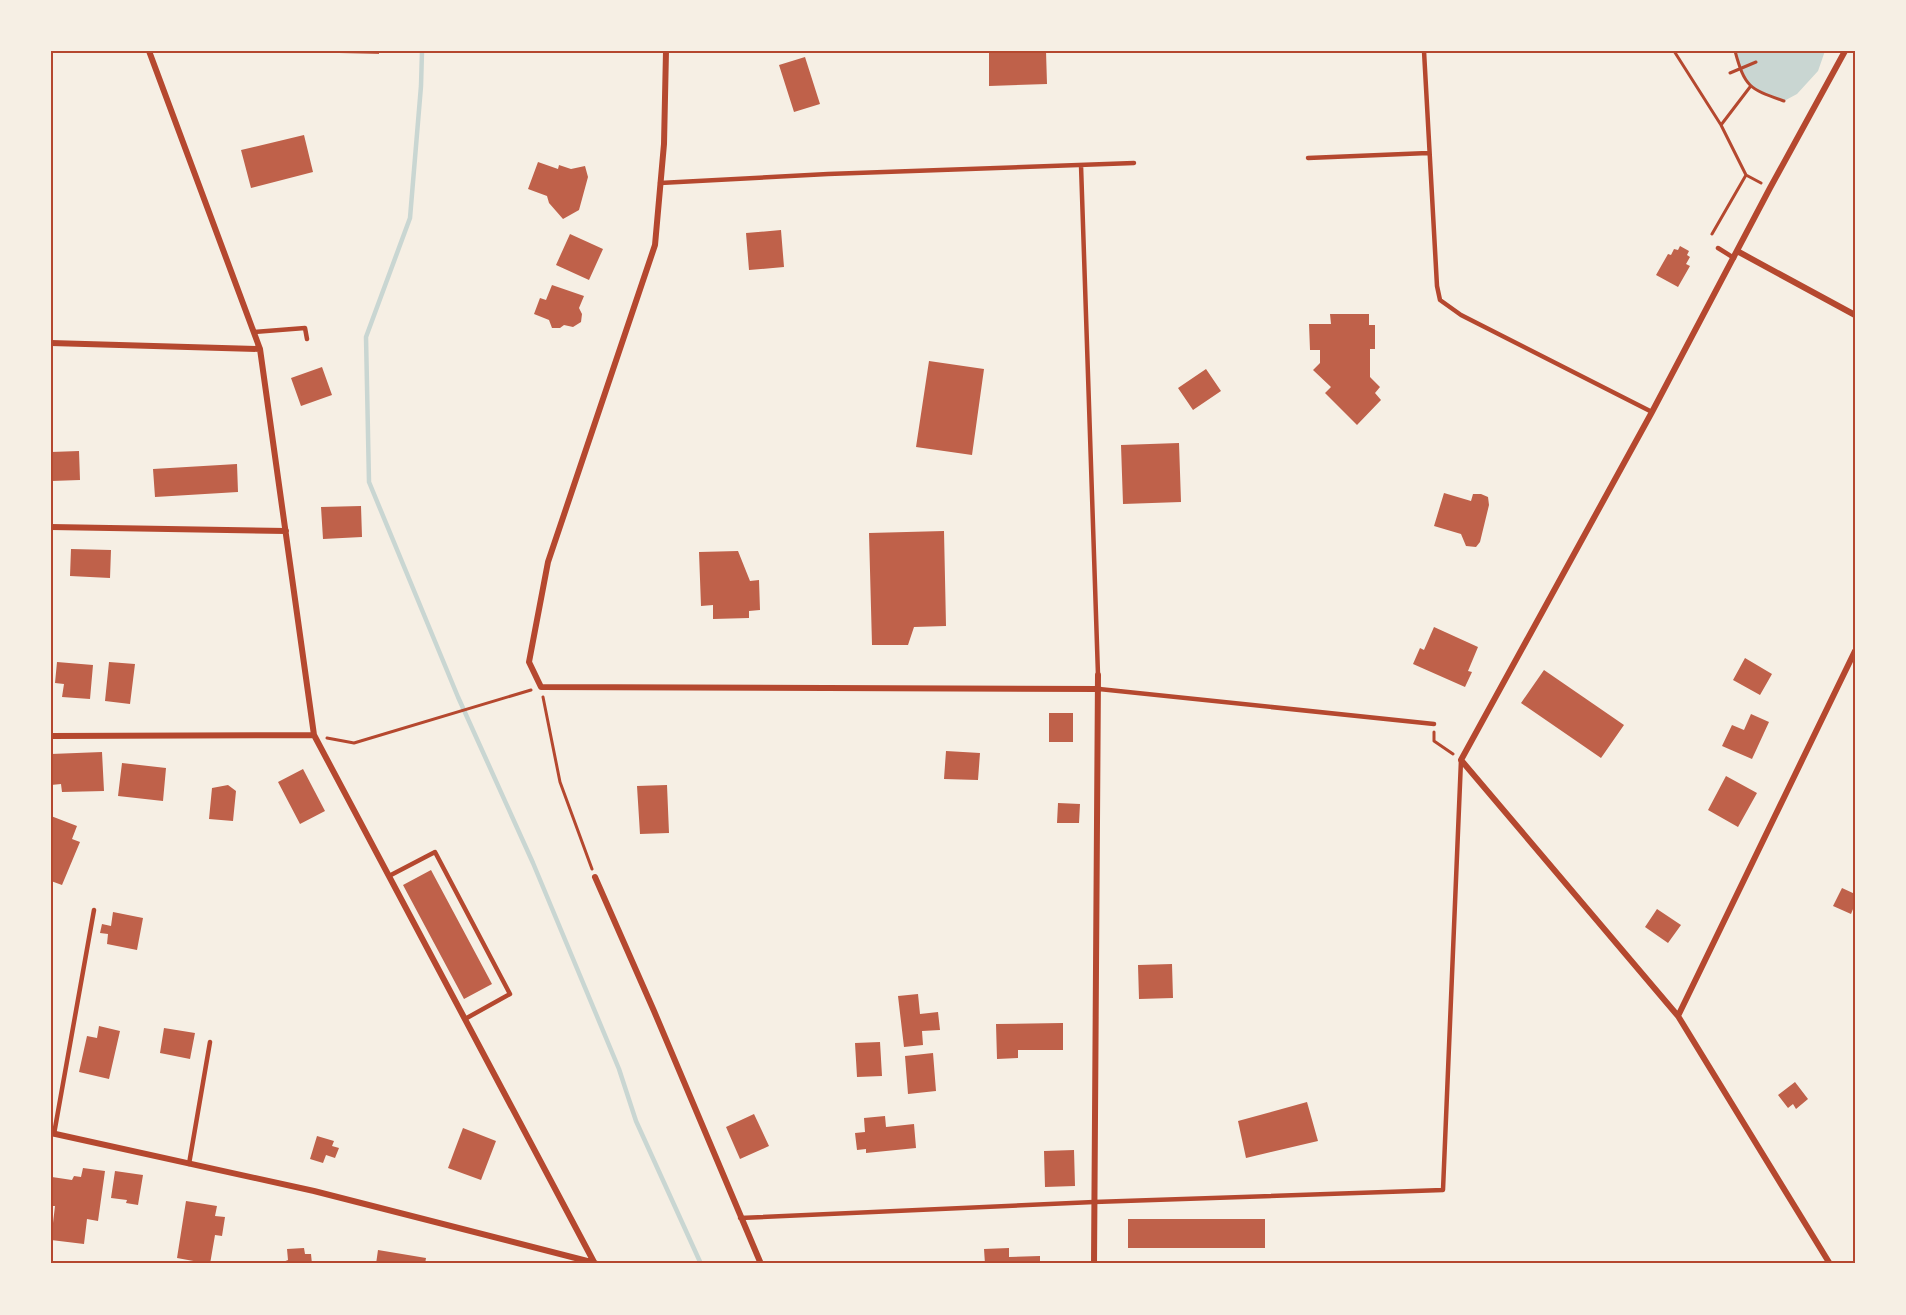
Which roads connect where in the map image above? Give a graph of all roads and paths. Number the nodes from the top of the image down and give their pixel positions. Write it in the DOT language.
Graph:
graph roads {
  1 [pos="149,51"];
  2 [pos="666,51"];
  3 [pos="1424,51"];
  4 [pos="1674,51"];
  5 [pos="1735,51"];
  6 [pos="1845,51"];
  7 [pos="1756,62"];
  8 [pos="1741,69"];
  9 [pos="1730,73"];
  10 [pos="1750,87"];
  11 [pos="1784,101"];
  12 [pos="1721,124"];
  13 [pos="1428,153"];
  14 [pos="1308,158"];
  15 [pos="1134,164"];
  16 [pos="1081,165"];
  17 [pos="1746,174"];
  18 [pos="660,183"];
  19 [pos="1770,188"];
  20 [pos="1712,234"];
  21 [pos="1718,248"];
  22 [pos="1736,254"];
  23 [pos="1855,315"];
  24 [pos="254,332"];
  25 [pos="307,339"];
  26 [pos="51,343"];
  27 [pos="261,349"];
  28 [pos="1652,412"];
  29 [pos="51,527"];
  30 [pos="286,531"];
  31 [pos="1855,651"];
  32 [pos="1098,675"];
  33 [pos="541,687"];
  34 [pos="1099,689"];
  35 [pos="1434,724"];
  36 [pos="314,735"];
  37 [pos="51,736"];
  38 [pos="1461,760"];
  39 [pos="389,876"];
  40 [pos="595,877"];
  41 [pos="94,910"];
  42 [pos="1678,1016"];
  43 [pos="465,1019"];
  44 [pos="210,1042"];
  45 [pos="53,1134"];
  46 [pos="189,1164"];
  47 [pos="1094,1202"];
  48 [pos="740,1218"];
  49 [pos="595,1263"];
  50 [pos="761,1264"];
  51 [pos="1094,1264"];
  52 [pos="1830,1264"];
  1 -- 24 [label="street"];
  2 -- 18 [label="street"];
  3 -- 13 [label="lane"];
  4 -- 12 [label="path"];
  5 -- 8 [label="path"];
  6 -- 19 [label="street"];
  7 -- 8 [label="path"];
  8 -- 9 [label="path"];
  8 -- 10 [label="path"];
  10 -- 11 [label="path"];
  10 -- 12 [label="path"];
  12 -- 17 [label="path"];
  13 -- 14 [label="lane"];
  13 -- 28 [label="lane"];
  15 -- 16 [label="lane"];
  16 -- 18 [label="lane"];
  16 -- 32 [label="lane"];
  17 -- 19 [label="path"];
  17 -- 20 [label="path"];
  18 -- 33 [label="street"];
  19 -- 22 [label="street"];
  21 -- 22 [label="lane"];
  22 -- 23 [label="street"];
  22 -- 28 [label="street"];
  24 -- 25 [label="lane"];
  24 -- 27 [label="street"];
  26 -- 27 [label="street"];
  27 -- 30 [label="street"];
  28 -- 38 [label="street"];
  29 -- 30 [label="street"];
  30 -- 36 [label="street"];
  31 -- 42 [label="street"];
  32 -- 34 [label="street"];
  33 -- 34 [label="street"];
  33 -- 36 [label="path"];
  33 -- 40 [label="path"];
  34 -- 35 [label="lane"];
  34 -- 47 [label="street"];
  35 -- 38 [label="path"];
  36 -- 37 [label="street"];
  36 -- 39 [label="street"];
  38 -- 42 [label="street"];
  38 -- 47 [label="lane"];
  39 -- 43 [label="street"];
  39 -- 43 [label="lane"];
  40 -- 48 [label="street"];
  41 -- 45 [label="lane"];
  42 -- 52 [label="street"];
  43 -- 49 [label="street"];
  44 -- 46 [label="lane"];
  45 -- 46 [label="street"];
  46 -- 49 [label="street"];
  47 -- 48 [label="lane"];
  47 -- 51 [label="street"];
  48 -- 50 [label="street"];
}
